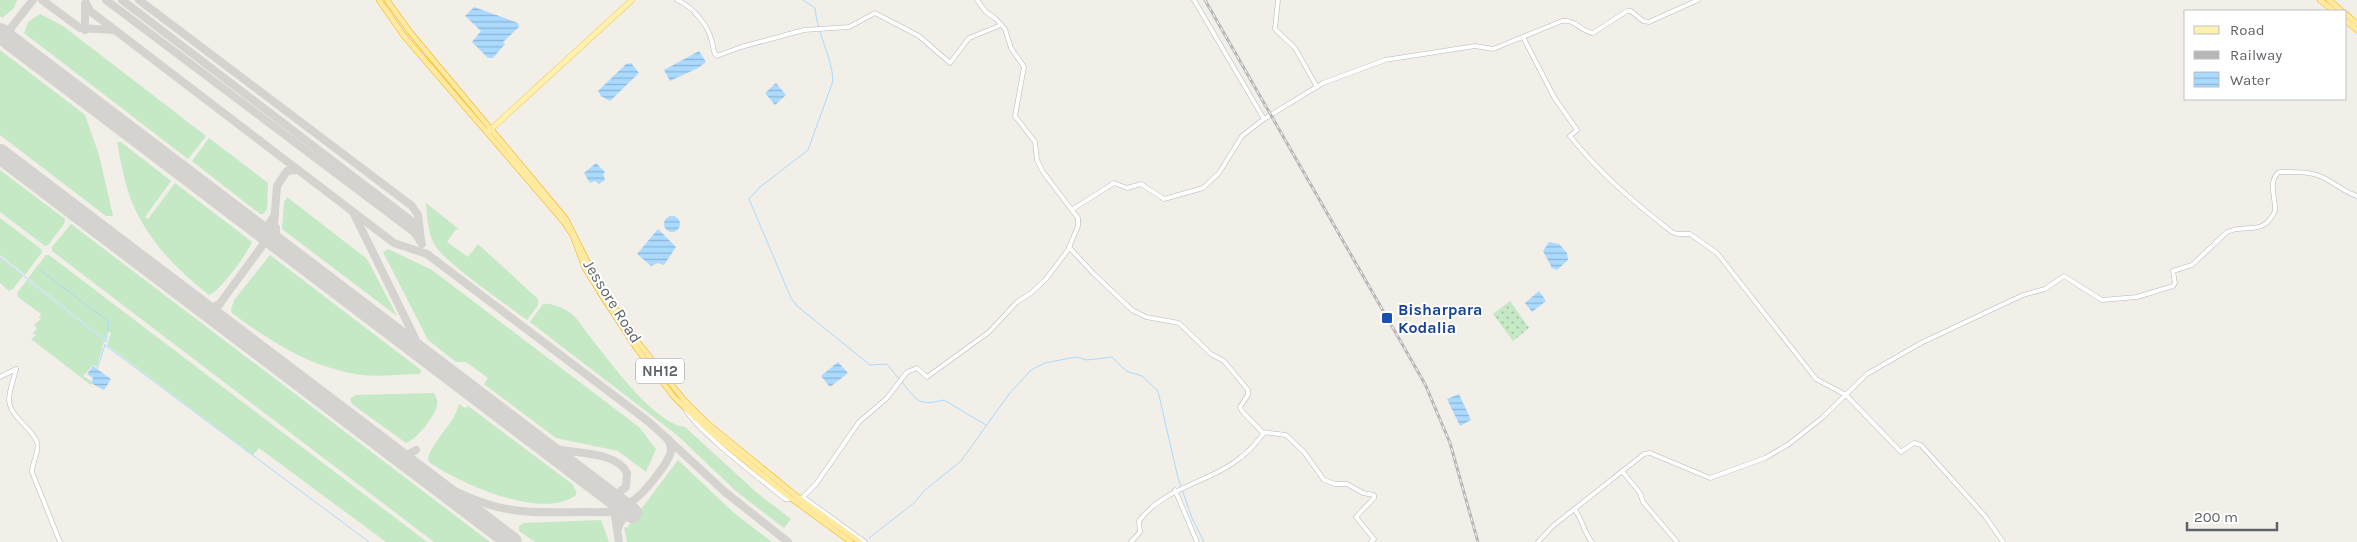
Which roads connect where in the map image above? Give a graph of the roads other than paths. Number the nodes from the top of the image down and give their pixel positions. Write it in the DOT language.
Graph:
graph roads {
  1 [pos="380,0"];
  2 [pos="387,0"];
  3 [pos="632,0"];
  4 [pos="677,0"];
  5 [pos="977,0"];
  6 [pos="1194,0"];
  7 [pos="1278,0"];
  8 [pos="1698,0"];
  9 [pos="2320,0"];
  10 [pos="2329,0"];
  11 [pos="2333,10"];
  12 [pos="2341,10"];
  13 [pos="2347,15"];
  14 [pos="2347,22"];
  15 [pos="2357,24"];
  16 [pos="1001,25"];
  17 [pos="2357,30"];
  18 [pos="1523,38"];
  19 [pos="1317,87"];
  20 [pos="1264,119"];
  21 [pos="488,131"];
  22 [pos="2357,196"];
  23 [pos="1073,209"];
  24 [pos="1070,247"];
  25 [pos="0,377"];
  26 [pos="1846,395"];
  27 [pos="1264,433"];
  28 [pos="1622,471"];
  29 [pos="1176,490"];
  30 [pos="800,500"];
  31 [pos="1574,509"];
  32 [pos="60,542"];
  33 [pos="851,542"];
  34 [pos="860,542"];
  35 [pos="865,542"];
  36 [pos="1131,542"];
  37 [pos="1197,542"];
  38 [pos="1371,542"];
  39 [pos="1538,542"];
  40 [pos="1592,542"];
  41 [pos="1677,542"];
  42 [pos="2003,542"];
  1 -- 21 [label="highway, NH12"];
  2 -- 21 [label="highway, Jessore Road / NH12"];
  3 -- 21 [label="main road"];
  4 -- 16 [label="street"];
  5 -- 16 [label="street"];
  6 -- 20 [label="street"];
  7 -- 19 [label="street"];
  8 -- 18 [label="street"];
  9 -- 11 [label="highway"];
  10 -- 12 [label="highway"];
  13 -- 15 [label="highway"];
  14 -- 17 [label="highway"];
  16 -- 23 [label="street"];
  18 -- 19 [label="street"];
  18 -- 26 [label="street"];
  19 -- 20 [label="street"];
  20 -- 23 [label="street"];
  21 -- 30 [label="highway, Jessore Road / NH12"];
  21 -- 30 [label="highway, NH12"];
  22 -- 26 [label="street"];
  23 -- 24 [label="street"];
  24 -- 27 [label="street"];
  24 -- 30 [label="street"];
  25 -- 32 [label="street"];
  26 -- 28 [label="street"];
  26 -- 42 [label="street"];
  27 -- 29 [label="street"];
  27 -- 38 [label="street"];
  28 -- 31 [label="street"];
  28 -- 41 [label="street"];
  29 -- 36 [label="street"];
  29 -- 37 [label="street"];
  30 -- 33 [label="highway, NH12"];
  30 -- 34 [label="highway, Jessore Road / NH12"];
  30 -- 35 [label="street"];
  31 -- 39 [label="street"];
  31 -- 40 [label="street"];
}
